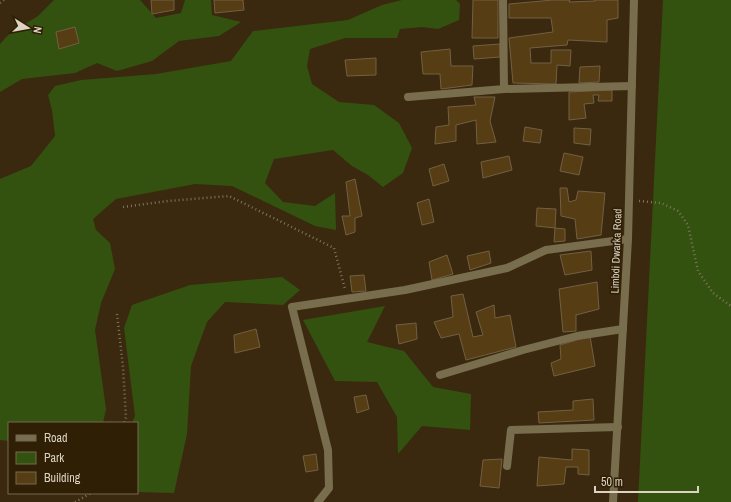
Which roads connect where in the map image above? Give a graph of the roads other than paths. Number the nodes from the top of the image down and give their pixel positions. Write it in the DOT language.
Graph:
graph roads {
  1 [pos="503,0"];
  2 [pos="634,0"];
  3 [pos="632,86"];
  4 [pos="504,89"];
  5 [pos="408,97"];
  6 [pos="628,239"];
  7 [pos="623,329"];
  8 [pos="440,375"];
  9 [pos="618,427"];
  10 [pos="507,466"];
  11 [pos="318,502"];
  12 [pos="613,502"];
  1 -- 4 [label="street"];
  2 -- 3 [label="street, Limbdi Dwarka Road"];
  3 -- 4 [label="street"];
  3 -- 6 [label="street, Limbdi Dwarka Road"];
  4 -- 5 [label="street"];
  6 -- 7 [label="street, Limbdi Dwarka Road"];
  6 -- 11 [label="street"];
  7 -- 8 [label="street"];
  7 -- 9 [label="street, Limbdi Dwarka Road"];
  9 -- 10 [label="street"];
  9 -- 12 [label="street, Limbdi Dwarka Road"];
}
